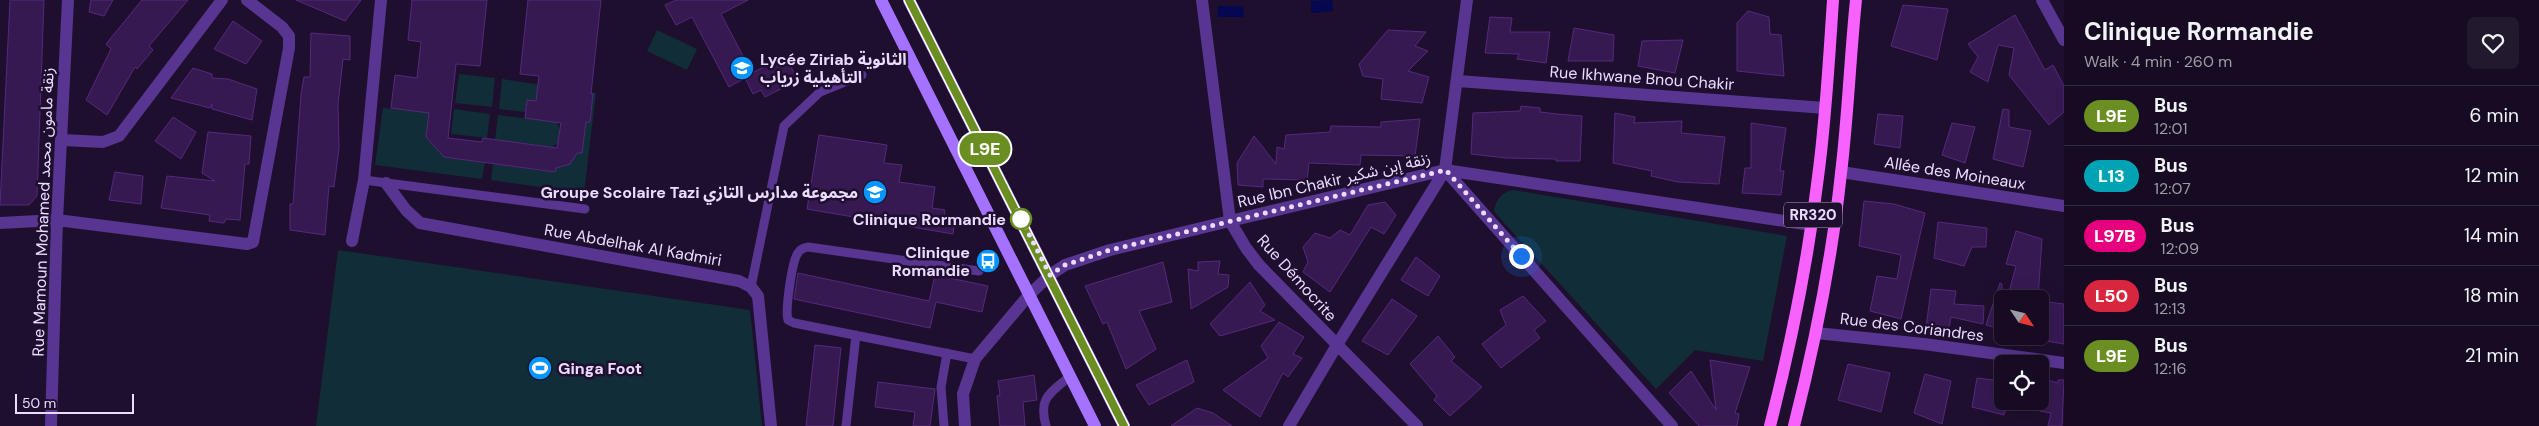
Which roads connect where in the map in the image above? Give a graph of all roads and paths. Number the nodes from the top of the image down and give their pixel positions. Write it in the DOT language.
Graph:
graph roads {
  1 [pos="68,0"];
  2 [pos="222,0"];
  3 [pos="247,0"];
  4 [pos="381,0"];
  5 [pos="881,0"];
  6 [pos="909,0"];
  7 [pos="1202,0"];
  8 [pos="1467,0"];
  9 [pos="1833,0"];
  10 [pos="1856,0"];
  11 [pos="2042,0"];
  12 [pos="2064,40"];
  13 [pos="862,75"];
  14 [pos="1458,81"];
  15 [pos="1825,108"];
  16 [pos="62,140"];
  17 [pos="1446,170"];
  18 [pos="1841,172"];
  19 [pos="364,180"];
  20 [pos="386,183"];
  21 [pos="2064,206"];
  22 [pos="585,209"];
  23 [pos="57,220"];
  24 [pos="1230,221"];
  25 [pos="0,223"];
  26 [pos="1812,225"];
  27 [pos="352,241"];
  28 [pos="979,271"];
  29 [pos="1050,275"];
  30 [pos="751,287"];
  31 [pos="1029,295"];
  32 [pos="1816,333"];
  33 [pos="856,335"];
  34 [pos="1336,345"];
  35 [pos="947,353"];
  36 [pos="975,359"];
  37 [pos="2064,363"];
  38 [pos="1070,376"];
  39 [pos="51,426"];
  40 [pos="771,426"];
  41 [pos="846,426"];
  42 [pos="944,426"];
  43 [pos="965,426"];
  44 [pos="1046,426"];
  45 [pos="1095,426"];
  46 [pos="1124,426"];
  47 [pos="1289,426"];
  48 [pos="1417,426"];
  49 [pos="1672,426"];
  50 [pos="1770,426"];
  51 [pos="1794,426"];
  1 -- 16 [label="street, Rue Mamoun Mohamed زنقة مامون محمد"];
  2 -- 16 [label="street"];
  3 -- 23 [label="street"];
  4 -- 19 [label="street"];
  5 -- 31 [label="main road"];
  6 -- 29 [label="main road"];
  7 -- 24 [label="street, Rue Démocrite"];
  8 -- 14 [label="street"];
  9 -- 15 [label="main road, RR320"];
  10 -- 18 [label="main road, RR320"];
  11 -- 12 [label="street"];
  13 -- 30 [label="lane"];
  14 -- 15 [label="street, Rue Ikhwane Bnou Chakir"];
  14 -- 17 [label="street"];
  15 -- 26 [label="main road, RR320"];
  16 -- 23 [label="street, Rue Mamoun Mohamed زنقة مامون محمد"];
  17 -- 24 [label="street, Rue Ibn Chakir زنقة إبن شكير"];
  17 -- 26 [label="street, Rue Ibn Chakir زنقة إبن شكير"];
  17 -- 34 [label="street"];
  17 -- 49 [label="street"];
  18 -- 21 [label="street, Allée des Moineaux"];
  18 -- 32 [label="main road, RR320"];
  19 -- 20 [label="lane"];
  19 -- 27 [label="street"];
  20 -- 22 [label="lane"];
  20 -- 30 [label="street, Rue Abdelhak Al Kadmiri"];
  23 -- 25 [label="street"];
  23 -- 39 [label="street, Rue Mamoun Mohamed زنقة مامون محمد"];
  24 -- 29 [label="street, Rue Ibn Chakir زنقة إبن شكير"];
  24 -- 34 [label="street, Rue Démocrite"];
  26 -- 50 [label="main road, RR320"];
  28 -- 33 [label="lane"];
  29 -- 31 [label="street, Rue Ibn Chakir زنقة إبن شكير"];
  29 -- 46 [label="main road"];
  30 -- 40 [label="street"];
  31 -- 36 [label="street, Rue Ibn Chakir زنقة إبن شكير"];
  31 -- 38 [label="main road"];
  32 -- 37 [label="street, Rue des Coriandres"];
  32 -- 51 [label="main road, RR320"];
  33 -- 35 [label="lane"];
  33 -- 41 [label="lane"];
  34 -- 47 [label="street"];
  34 -- 48 [label="street, Rue Démocrite"];
  35 -- 36 [label="lane"];
  35 -- 42 [label="lane"];
  36 -- 43 [label="street"];
  38 -- 44 [label="lane"];
  38 -- 45 [label="main road"];
}
